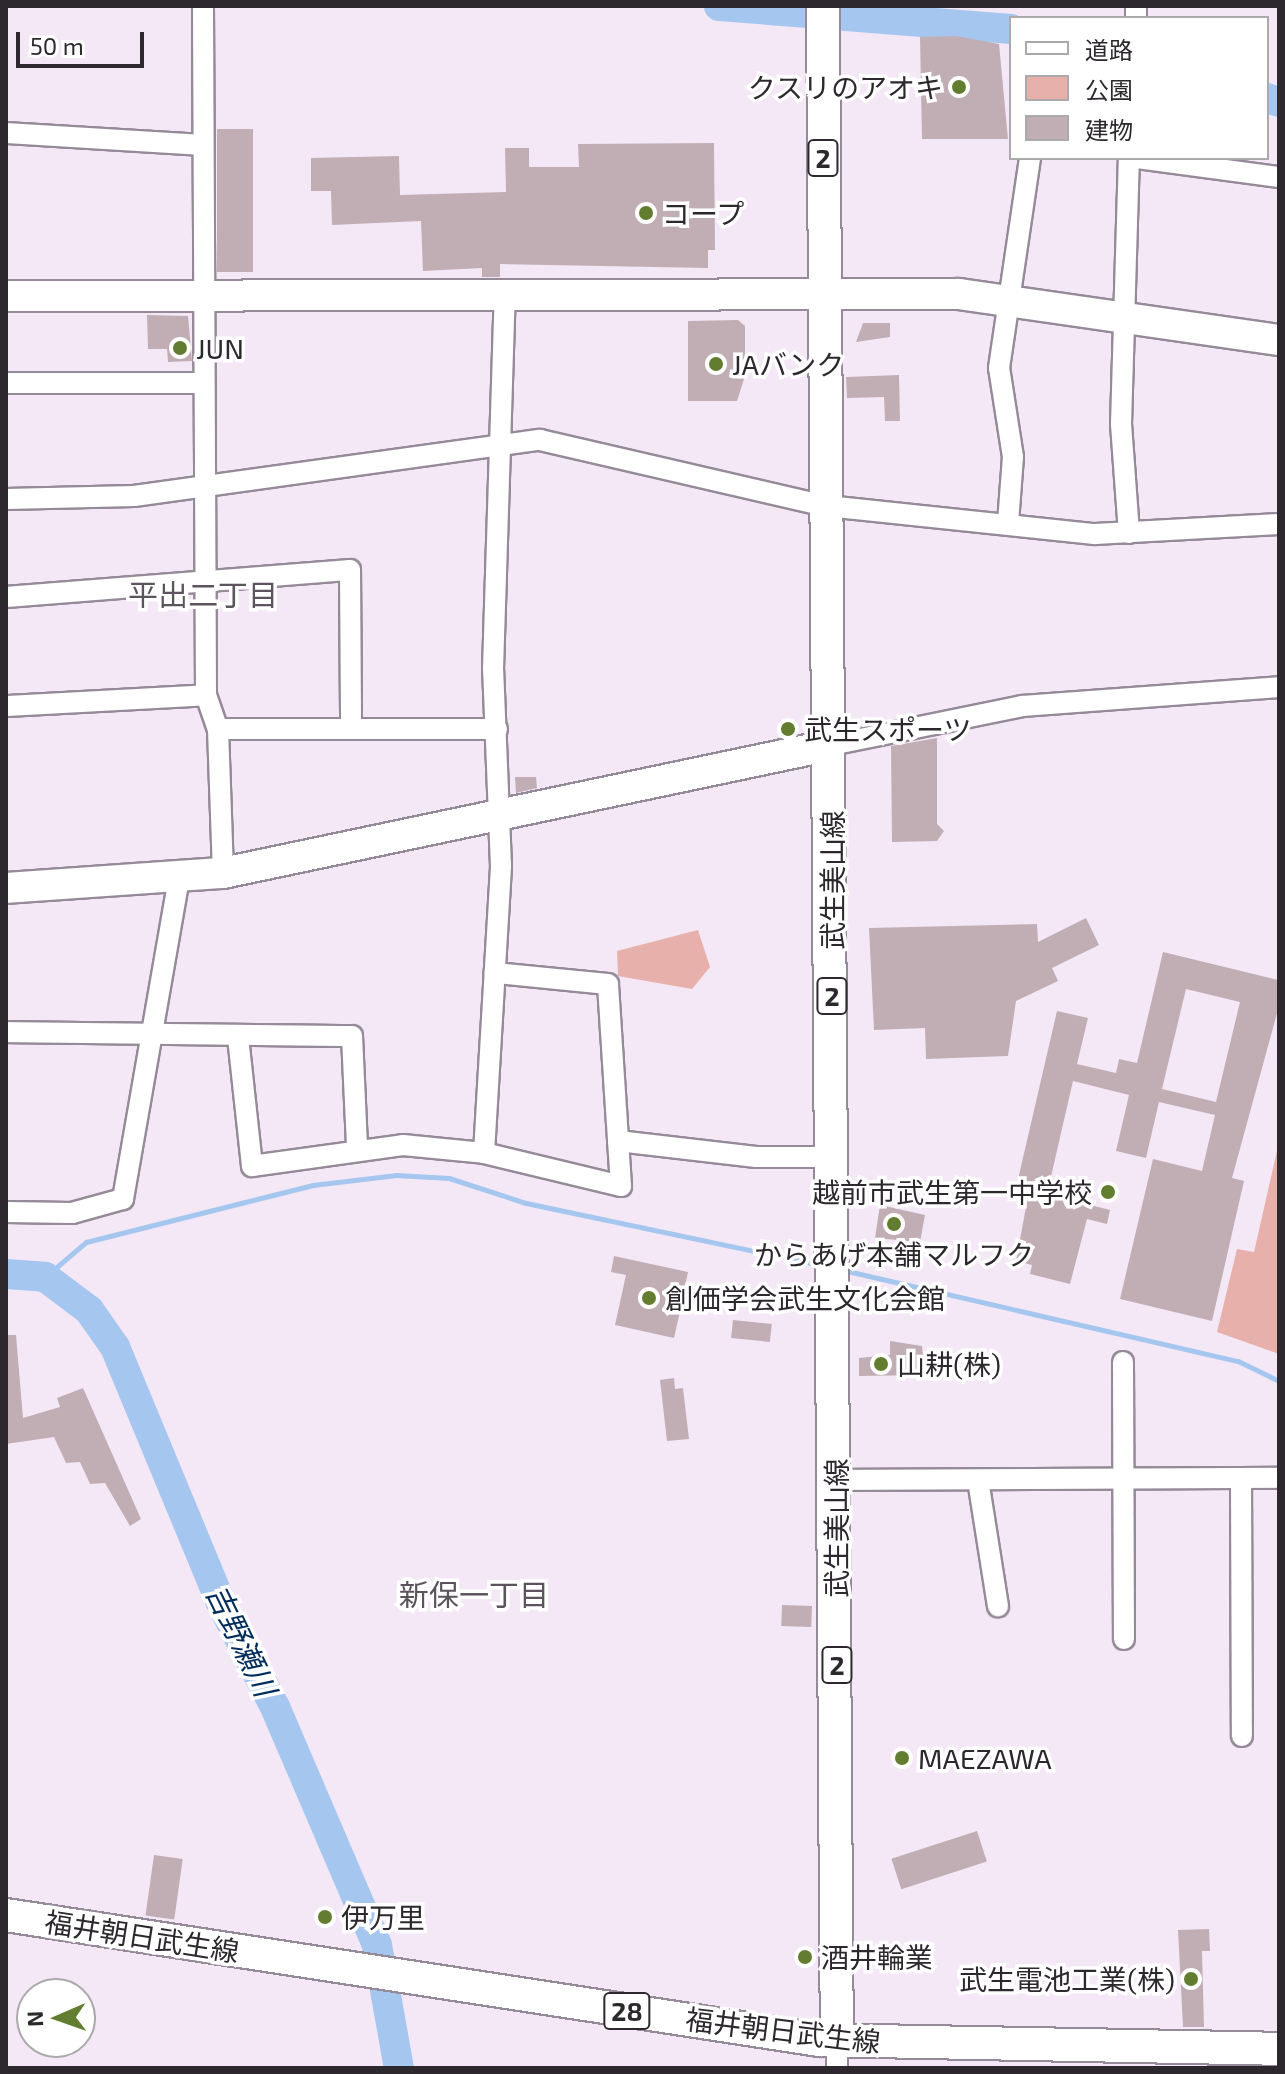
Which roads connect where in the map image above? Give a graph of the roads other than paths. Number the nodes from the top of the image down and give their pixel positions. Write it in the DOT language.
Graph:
graph roads {
  1 [pos="203,6"];
  2 [pos="823,13"];
  3 [pos="6,133"];
  4 [pos="202,145"];
  5 [pos="1030,160"];
  6 [pos="1129,160"];
  7 [pos="1151,160"];
  8 [pos="1279,177"];
  9 [pos="6,296"];
  10 [pos="202,296"];
  11 [pos="505,296"];
  12 [pos="823,297"];
  13 [pos="1008,302"];
  14 [pos="1126,317"];
  15 [pos="1279,340"];
  16 [pos="6,383"];
  17 [pos="203,383"];
  18 [pos="505,443"];
  19 [pos="203,486"];
  20 [pos="6,499"];
  21 [pos="827,506"];
  22 [pos="1008,523"];
  23 [pos="1279,524"];
  24 [pos="1129,533"];
  25 [pos="204,586"];
  26 [pos="6,597"];
  27 [pos="1279,687"];
  28 [pos="206,695"];
  29 [pos="6,706"];
  30 [pos="218,729"];
  31 [pos="351,729"];
  32 [pos="497,729"];
  33 [pos="831,745"];
  34 [pos="500,815"];
  35 [pos="223,873"];
  36 [pos="179,877"];
  37 [pos="6,888"];
  38 [pos="495,973"];
  39 [pos="6,1032"];
  40 [pos="152,1037"];
  41 [pos="238,1037"];
  42 [pos="618,1141"];
  43 [pos="357,1147"];
  44 [pos="484,1153"];
  45 [pos="833,1157"];
  46 [pos="6,1212"];
  47 [pos="1123,1362"];
  48 [pos="1279,1478"];
  49 [pos="1124,1479"];
  50 [pos="1241,1479"];
  51 [pos="836,1480"];
  52 [pos="978,1480"];
  53 [pos="998,1606"];
  54 [pos="1124,1639"];
  55 [pos="1242,1736"];
  56 [pos="6,1915"];
  57 [pos="1279,2049"];
  58 [pos="837,2055"];
  59 [pos="1122,2058"];
  1 -- 4 [label="street"];
  2 -- 12 [label="main road, 武生美山線 / 2"];
  3 -- 4 [label="street"];
  4 -- 10 [label="street"];
  5 -- 13 [label="street"];
  6 -- 14 [label="street"];
  7 -- 8 [label="street"];
  9 -- 10 [label="street"];
  10 -- 11 [label="street"];
  10 -- 17 [label="street"];
  11 -- 12 [label="street"];
  11 -- 18 [label="street"];
  12 -- 13 [label="street"];
  12 -- 21 [label="main road, 武生美山線 / 2"];
  13 -- 14 [label="street"];
  13 -- 22 [label="street"];
  14 -- 15 [label="street"];
  14 -- 24 [label="street"];
  16 -- 17 [label="street"];
  17 -- 19 [label="street"];
  18 -- 19 [label="street"];
  18 -- 21 [label="street"];
  18 -- 32 [label="street"];
  19 -- 20 [label="street"];
  19 -- 25 [label="street"];
  21 -- 22 [label="street"];
  21 -- 33 [label="main road, 武生美山線 / 2"];
  22 -- 24 [label="street"];
  23 -- 24 [label="street"];
  25 -- 26 [label="street"];
  25 -- 28 [label="street"];
  25 -- 31 [label="street"];
  27 -- 33 [label="street"];
  28 -- 29 [label="street"];
  28 -- 30 [label="street"];
  30 -- 31 [label="street"];
  30 -- 35 [label="street"];
  31 -- 32 [label="street"];
  32 -- 34 [label="street"];
  33 -- 34 [label="street"];
  33 -- 45 [label="main road, 武生美山線 / 2"];
  34 -- 35 [label="street"];
  34 -- 38 [label="street"];
  35 -- 36 [label="street"];
  36 -- 37 [label="street"];
  36 -- 40 [label="street"];
  38 -- 42 [label="street"];
  38 -- 44 [label="street"];
  39 -- 40 [label="street"];
  40 -- 41 [label="street"];
  40 -- 46 [label="street"];
  41 -- 43 [label="street"];
  41 -- 43 [label="street"];
  42 -- 44 [label="street"];
  42 -- 45 [label="street"];
  43 -- 44 [label="street"];
  45 -- 51 [label="main road, 武生美山線 / 2"];
  47 -- 49 [label="street"];
  48 -- 50 [label="street"];
  49 -- 50 [label="street"];
  49 -- 52 [label="street"];
  49 -- 54 [label="street"];
  50 -- 55 [label="street"];
  51 -- 52 [label="street"];
  51 -- 58 [label="main road, 武生美山線 / 2"];
  52 -- 53 [label="street"];
  56 -- 58 [label="main road, 福井朝日武生線 / 28"];
  57 -- 59 [label="main road, 福井朝日武生線 / 28"];
  58 -- 59 [label="main road, 福井朝日武生線 / 28"];
}
